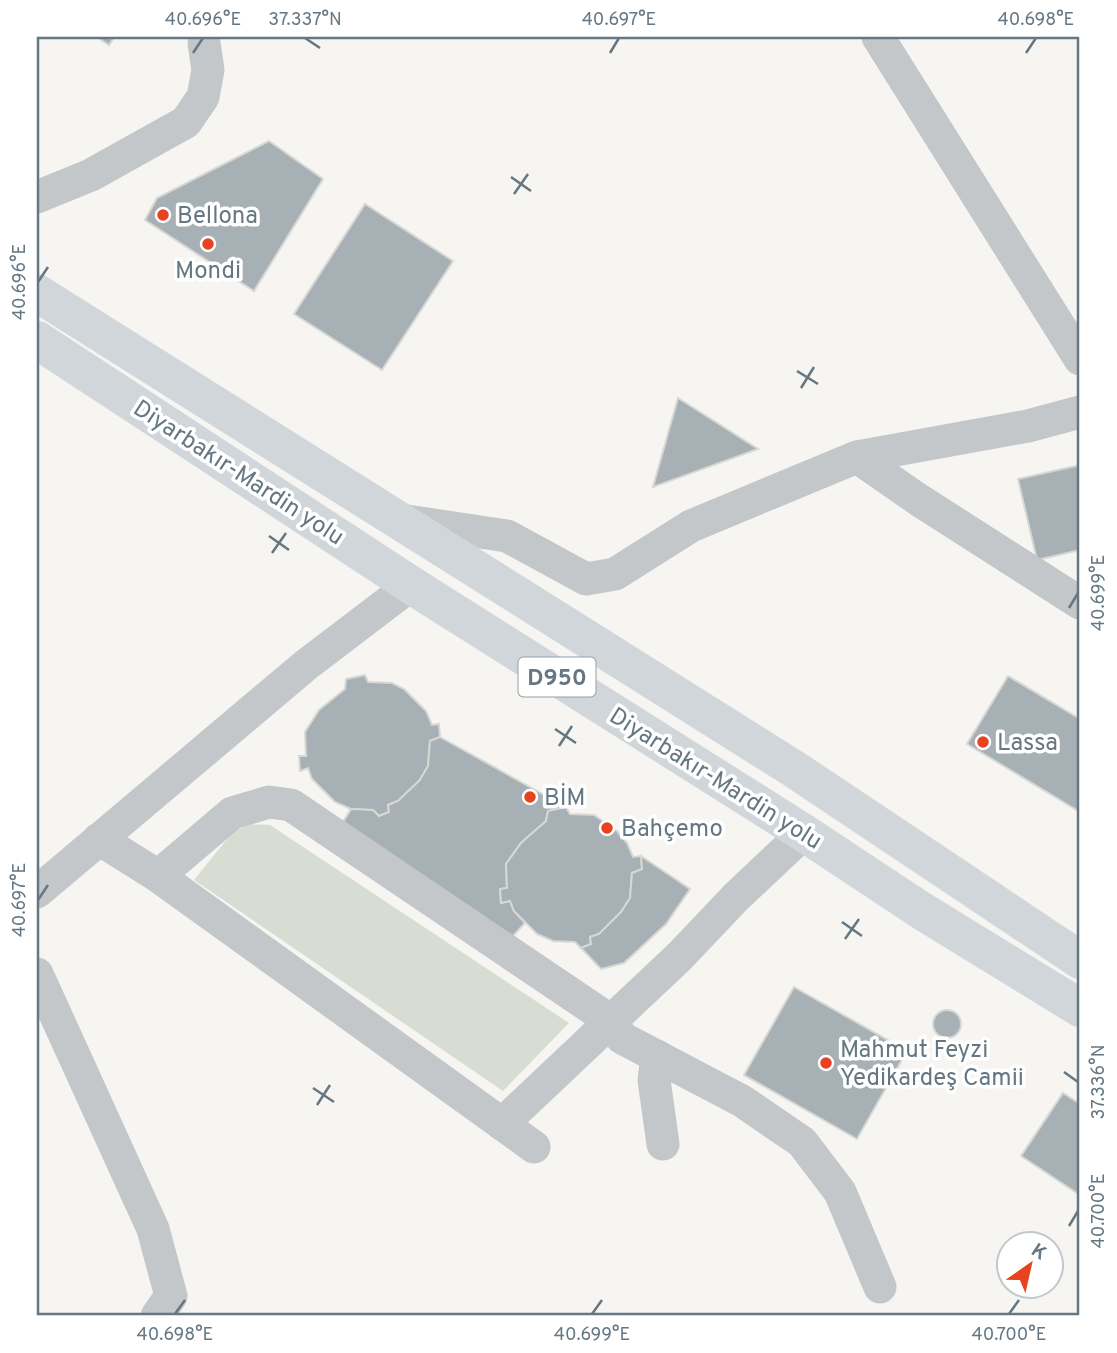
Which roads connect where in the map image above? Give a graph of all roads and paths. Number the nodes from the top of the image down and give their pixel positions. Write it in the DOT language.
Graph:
graph roads {
  1 [pos="878,37"];
  2 [pos="204,43"];
  3 [pos="37,197"];
  4 [pos="37,293"];
  5 [pos="37,340"];
  6 [pos="1080,359"];
  7 [pos="1080,412"];
  8 [pos="857,457"];
  9 [pos="395,519"];
  10 [pos="411,584"];
  11 [pos="1080,603"];
  12 [pos="804,833"];
  13 [pos="99,839"];
  14 [pos="158,876"];
  15 [pos="37,891"];
  16 [pos="1080,960"];
  17 [pos="37,974"];
  18 [pos="1080,1008"];
  19 [pos="611,1021"];
  20 [pos="657,1056"];
  21 [pos="502,1124"];
  22 [pos="663,1143"];
  23 [pos="534,1147"];
  24 [pos="880,1287"];
  25 [pos="157,1316"];
  1 -- 6 [label="street"];
  2 -- 3 [label="street"];
  4 -- 9 [label="highway, Diyarbakır-Mardin yolu / D950"];
  5 -- 10 [label="highway, Diyarbakır-Mardin yolu / D950"];
  7 -- 8 [label="street"];
  8 -- 9 [label="street"];
  8 -- 11 [label="street"];
  9 -- 16 [label="highway, Diyarbakır-Mardin yolu / D950"];
  10 -- 12 [label="highway, Diyarbakır-Mardin yolu / D950"];
  10 -- 13 [label="street"];
  12 -- 18 [label="highway, Diyarbakır-Mardin yolu / D950"];
  12 -- 19 [label="street"];
  13 -- 14 [label="street"];
  13 -- 15 [label="street"];
  14 -- 19 [label="street"];
  14 -- 21 [label="street"];
  17 -- 25 [label="street"];
  19 -- 20 [label="street"];
  19 -- 21 [label="street"];
  20 -- 22 [label="street"];
  20 -- 24 [label="street"];
  21 -- 23 [label="street"];
}
